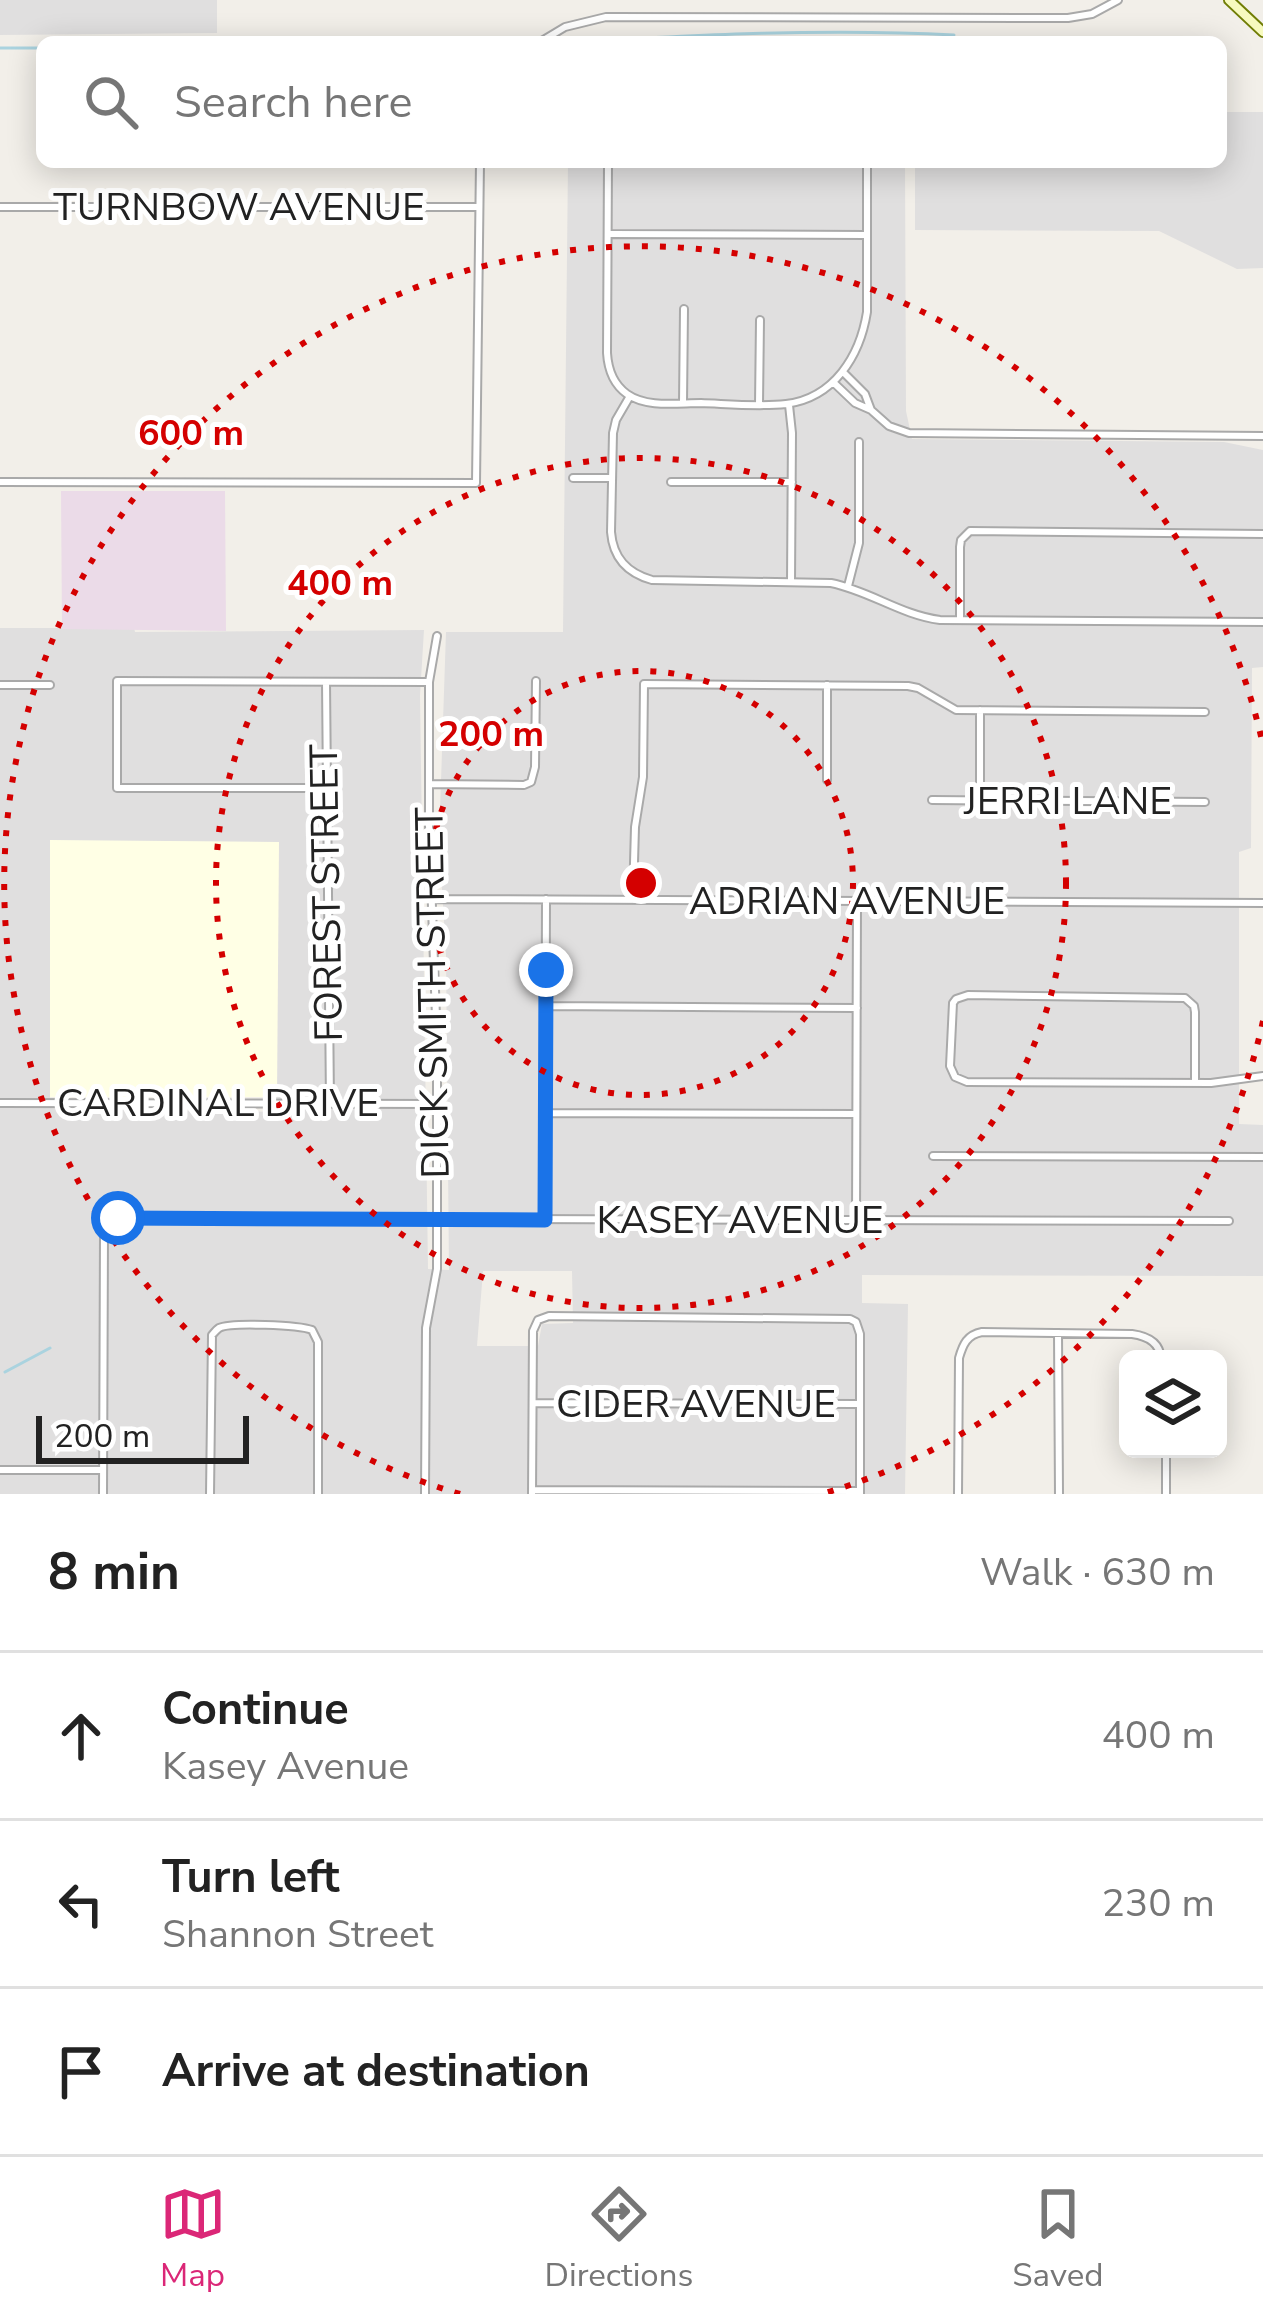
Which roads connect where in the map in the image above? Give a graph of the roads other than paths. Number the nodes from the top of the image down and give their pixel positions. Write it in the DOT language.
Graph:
graph roads {
  1 [pos="1118,0"];
  2 [pos="1229,0"];
  3 [pos="1263,32"];
  4 [pos="550,36"];
  5 [pos="480,168"];
  6 [pos="608,168"];
  7 [pos="868,168"];
  8 [pos="0,207"];
  9 [pos="479,207"];
  10 [pos="609,234"];
  11 [pos="865,235"];
  12 [pos="683,309"];
  13 [pos="760,320"];
  14 [pos="844,373"];
  15 [pos="834,383"];
  16 [pos="630,396"];
  17 [pos="682,403"];
  18 [pos="759,404"];
  19 [pos="789,404"];
  20 [pos="871,410"];
  21 [pos="1263,439"];
  22 [pos="860,442"];
  23 [pos="573,478"];
  24 [pos="612,478"];
  25 [pos="0,482"];
  26 [pos="671,482"];
  27 [pos="792,482"];
  28 [pos="1263,534"];
  29 [pos="791,582"];
  30 [pos="848,586"];
  31 [pos="960,620"];
  32 [pos="1263,622"];
  33 [pos="437,636"];
  34 [pos="536,681"];
  35 [pos="326,682"];
  36 [pos="429,682"];
  37 [pos="0,685"];
  38 [pos="50,685"];
  39 [pos="827,686"];
  40 [pos="980,710"];
  41 [pos="1205,712"];
  42 [pos="827,780"];
  43 [pos="429,784"];
  44 [pos="325,788"];
  45 [pos="932,800"];
  46 [pos="980,801"];
  47 [pos="1205,802"];
  48 [pos="431,899"];
  49 [pos="546,899"];
  50 [pos="633,900"];
  51 [pos="857,902"];
  52 [pos="1263,903"];
  53 [pos="546,1006"];
  54 [pos="856,1008"];
  55 [pos="1263,1076"];
  56 [pos="1196,1082"];
  57 [pos="0,1102"];
  58 [pos="330,1104"];
  59 [pos="436,1104"];
  60 [pos="546,1113"];
  61 [pos="856,1114"];
  62 [pos="933,1156"];
  63 [pos="1263,1157"];
  64 [pos="437,1219"];
  65 [pos="545,1220"];
  66 [pos="856,1220"];
  67 [pos="1229,1221"];
  68 [pos="1058,1333"];
  69 [pos="1159,1350"];
  70 [pos="532,1403"];
  71 [pos="860,1404"];
  72 [pos="1166,1458"];
  73 [pos="0,1470"];
  74 [pos="103,1470"];
  75 [pos="532,1492"];
  76 [pos="860,1493"];
  77 [pos="103,1494"];
  78 [pos="210,1494"];
  79 [pos="318,1494"];
  80 [pos="425,1494"];
  81 [pos="958,1494"];
  82 [pos="1059,1494"];
  83 [pos="1166,1494"];
  1 -- 4 [label="street"];
  2 -- 3 [label="main road"];
  5 -- 9 [label="street"];
  6 -- 10 [label="street"];
  7 -- 11 [label="street"];
  8 -- 9 [label="street, TURNBOW AVENUE"];
  9 -- 25 [label="street"];
  10 -- 11 [label="street"];
  10 -- 16 [label="street"];
  11 -- 14 [label="street"];
  12 -- 17 [label="street"];
  13 -- 18 [label="street"];
  14 -- 15 [label="street"];
  14 -- 20 [label="street"];
  15 -- 19 [label="street"];
  15 -- 20 [label="street"];
  16 -- 17 [label="street"];
  16 -- 24 [label="street"];
  17 -- 18 [label="street"];
  18 -- 19 [label="street"];
  19 -- 27 [label="street"];
  20 -- 21 [label="street"];
  22 -- 30 [label="street"];
  23 -- 24 [label="street"];
  24 -- 29 [label="street"];
  26 -- 27 [label="street"];
  27 -- 29 [label="street"];
  28 -- 31 [label="street"];
  29 -- 30 [label="street"];
  30 -- 31 [label="street"];
  31 -- 32 [label="street"];
  33 -- 36 [label="street, DICK SMITH STREET"];
  34 -- 43 [label="street"];
  35 -- 36 [label="street"];
  35 -- 44 [label="street, FOREST STREET"];
  35 -- 44 [label="street"];
  36 -- 43 [label="street, DICK SMITH STREET"];
  37 -- 38 [label="street"];
  39 -- 40 [label="street"];
  39 -- 42 [label="street"];
  39 -- 50 [label="street"];
  40 -- 41 [label="street"];
  40 -- 46 [label="street"];
  43 -- 48 [label="street, DICK SMITH STREET"];
  44 -- 58 [label="street, FOREST STREET"];
  45 -- 46 [label="street, JERRI LANE"];
  46 -- 47 [label="street, JERRI LANE"];
  48 -- 49 [label="street, ADRIAN AVENUE"];
  48 -- 59 [label="street, DICK SMITH STREET"];
  49 -- 50 [label="street, ADRIAN AVENUE"];
  49 -- 53 [label="street"];
  50 -- 51 [label="street, ADRIAN AVENUE"];
  51 -- 52 [label="street, ADRIAN AVENUE"];
  51 -- 54 [label="street"];
  53 -- 54 [label="street"];
  53 -- 60 [label="street"];
  54 -- 61 [label="street"];
  55 -- 56 [label="street"];
  56 -- 56 [label="street"];
  57 -- 58 [label="street, CARDINAL DRIVE"];
  58 -- 59 [label="street, CARDINAL DRIVE"];
  59 -- 64 [label="street, DICK SMITH STREET"];
  60 -- 61 [label="street"];
  60 -- 65 [label="street"];
  61 -- 66 [label="street"];
  62 -- 63 [label="street"];
  64 -- 65 [label="street, KASEY AVENUE"];
  64 -- 74 [label="street, KASEY AVENUE"];
  64 -- 80 [label="street, DICK SMITH STREET"];
  65 -- 66 [label="street, KASEY AVENUE"];
  66 -- 67 [label="street, KASEY AVENUE"];
  68 -- 69 [label="street"];
  68 -- 81 [label="street"];
  68 -- 82 [label="street"];
  70 -- 71 [label="street, CIDER AVENUE"];
  70 -- 71 [label="street"];
  70 -- 75 [label="street"];
  71 -- 76 [label="street"];
  72 -- 83 [label="street"];
  73 -- 74 [label="street"];
  74 -- 77 [label="street"];
  75 -- 76 [label="street"];
  78 -- 79 [label="street"];
}
